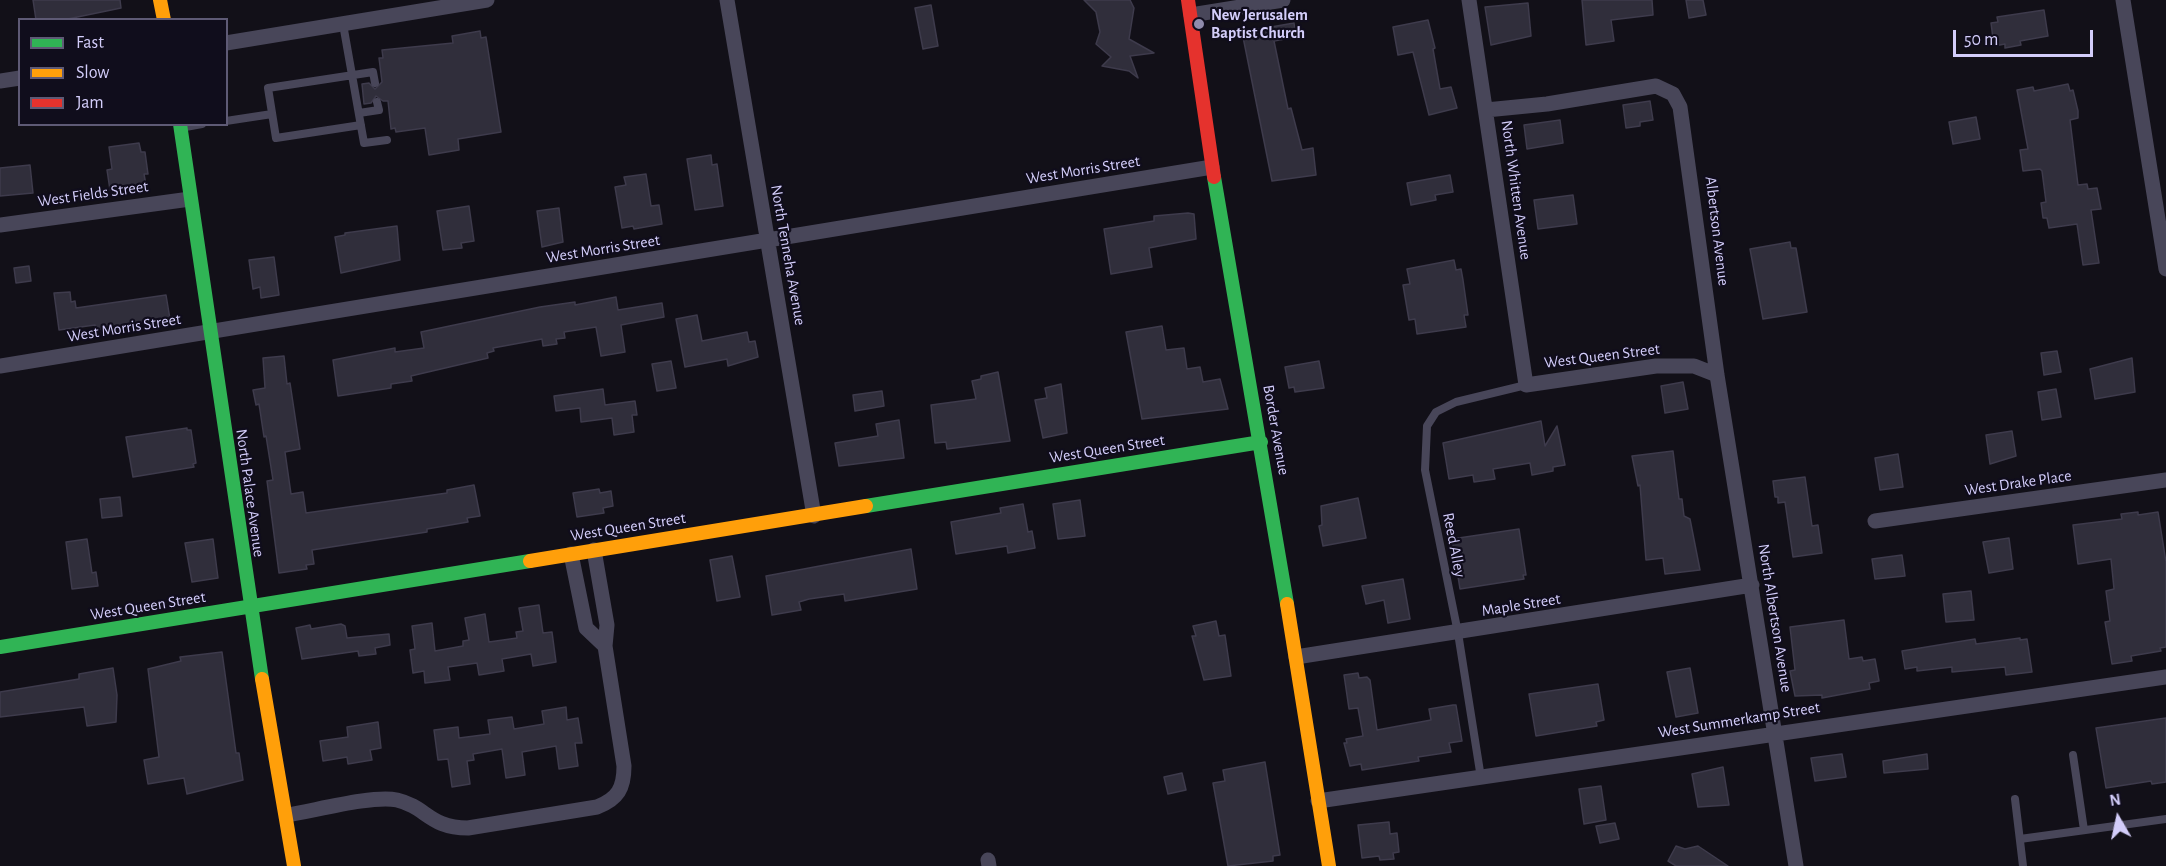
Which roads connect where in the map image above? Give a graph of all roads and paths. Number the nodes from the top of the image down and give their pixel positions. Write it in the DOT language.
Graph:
graph roads {
  1 [pos="160,0"];
  2 [pos="487,0"];
  3 [pos="727,0"];
  4 [pos="1283,0"];
  5 [pos="1469,0"];
  6 [pos="2123,0"];
  7 [pos="445,3"];
  8 [pos="1189,8"];
  9 [pos="164,18"];
  10 [pos="343,24"];
  11 [pos="228,43"];
  12 [pos="352,75"];
  13 [pos="18,78"];
  14 [pos="0,81"];
  15 [pos="375,82"];
  16 [pos="377,102"];
  17 [pos="1486,110"];
  18 [pos="359,113"];
  19 [pos="272,114"];
  20 [pos="228,121"];
  21 [pos="361,125"];
  22 [pos="180,126"];
  23 [pos="387,140"];
  24 [pos="1212,167"];
  25 [pos="190,199"];
  26 [pos="0,225"];
  27 [pos="767,241"];
  28 [pos="2166,269"];
  29 [pos="209,332"];
  30 [pos="0,366"];
  31 [pos="1717,375"];
  32 [pos="1526,385"];
  33 [pos="1261,442"];
  34 [pos="2166,480"];
  35 [pos="814,516"];
  36 [pos="1875,521"];
  37 [pos="594,550"];
  38 [pos="571,554"];
  39 [pos="1752,585"];
  40 [pos="250,608"];
  41 [pos="1458,633"];
  42 [pos="604,646"];
  43 [pos="0,647"];
  44 [pos="1296,657"];
  45 [pos="2166,677"];
  46 [pos="1776,732"];
  47 [pos="2073,755"];
  48 [pos="1481,779"];
  49 [pos="2014,798"];
  50 [pos="1318,801"];
  51 [pos="287,815"];
  52 [pos="2166,819"];
  53 [pos="2084,830"];
  54 [pos="2020,839"];
  55 [pos="294,866"];
  56 [pos="1329,866"];
  57 [pos="1796,866"];
  58 [pos="2024,866"];
  1 -- 9 [label="street"];
  2 -- 7 [label="street"];
  3 -- 27 [label="street, North Tenneha Avenue"];
  4 -- 8 [label="street"];
  5 -- 17 [label="street, North Whitten Avenue"];
  6 -- 28 [label="street"];
  7 -- 10 [label="street"];
  8 -- 24 [label="street, Border Avenue"];
  10 -- 11 [label="street"];
  10 -- 12 [label="lane"];
  12 -- 15 [label="lane"];
  12 -- 18 [label="lane"];
  12 -- 19 [label="lane"];
  13 -- 14 [label="street"];
  16 -- 18 [label="lane"];
  17 -- 31 [label="street, Albertson Avenue"];
  17 -- 32 [label="street, North Whitten Avenue"];
  18 -- 21 [label="lane"];
  19 -- 20 [label="lane"];
  19 -- 21 [label="lane"];
  21 -- 23 [label="lane"];
  22 -- 25 [label="street, North Palace Avenue"];
  24 -- 27 [label="street, West Morris Street"];
  24 -- 33 [label="street, Border Avenue"];
  25 -- 26 [label="street, West Fields Street"];
  25 -- 29 [label="street, North Palace Avenue"];
  27 -- 29 [label="street, West Morris Street"];
  27 -- 35 [label="street, North Tenneha Avenue"];
  29 -- 30 [label="street, West Morris Street"];
  29 -- 40 [label="street, North Palace Avenue"];
  31 -- 32 [label="street, West Queen Street"];
  31 -- 39 [label="street, North Albertson Avenue"];
  32 -- 41 [label="lane, Reed Alley"];
  33 -- 35 [label="street, West Queen Street"];
  33 -- 44 [label="street, Border Avenue"];
  34 -- 36 [label="street, West Drake Place"];
  35 -- 37 [label="street, West Queen Street"];
  37 -- 38 [label="street, West Queen Street"];
  37 -- 42 [label="street"];
  38 -- 40 [label="street, West Queen Street"];
  38 -- 42 [label="street"];
  39 -- 41 [label="street, Maple Street"];
  39 -- 46 [label="street, North Albertson Avenue"];
  40 -- 43 [label="street, West Queen Street"];
  40 -- 51 [label="street, North Palace Avenue"];
  41 -- 44 [label="street, Maple Street"];
  41 -- 48 [label="lane, Reed Alley"];
  42 -- 51 [label="street"];
  44 -- 50 [label="street, Border Avenue"];
  45 -- 46 [label="street, West Summerkamp Street"];
  46 -- 48 [label="street, West Summerkamp Street"];
  46 -- 57 [label="street, North Albertson Avenue"];
  47 -- 53 [label="lane"];
  48 -- 50 [label="street, West Summerkamp Street"];
  49 -- 54 [label="lane"];
  50 -- 56 [label="street, Border Avenue"];
  51 -- 55 [label="street, North Palace Avenue"];
  52 -- 53 [label="lane"];
  53 -- 54 [label="lane"];
  54 -- 58 [label="lane"];
}
